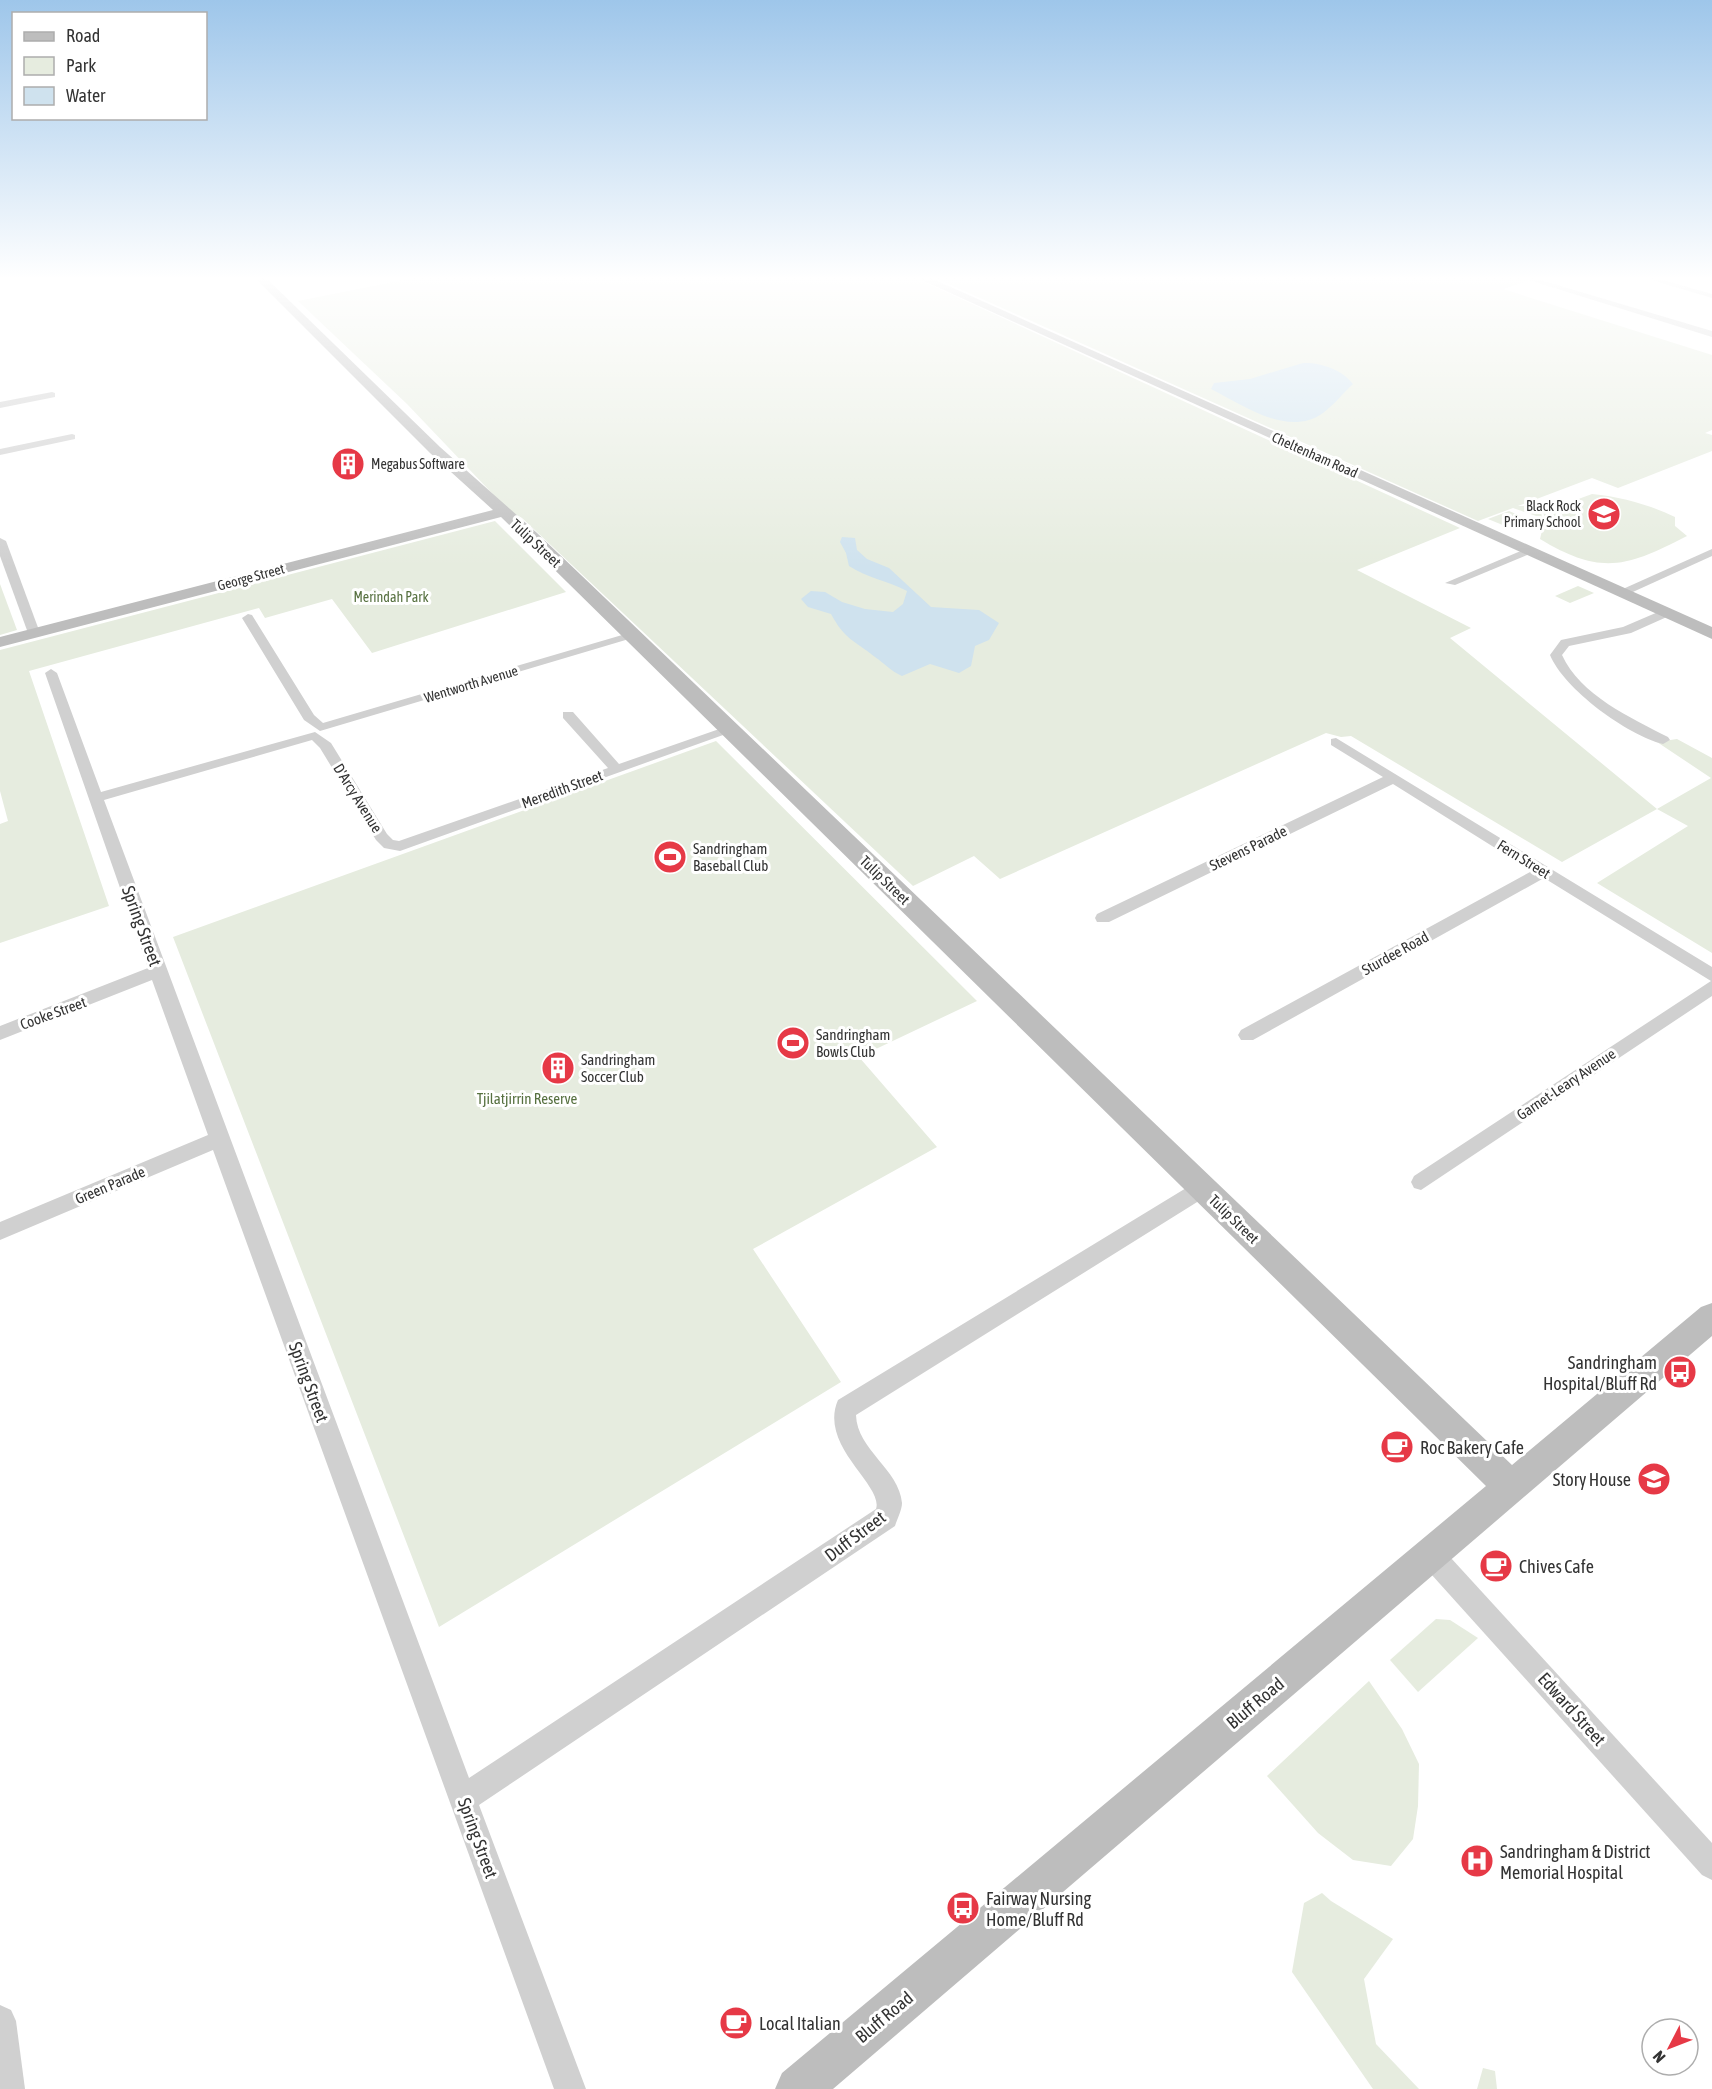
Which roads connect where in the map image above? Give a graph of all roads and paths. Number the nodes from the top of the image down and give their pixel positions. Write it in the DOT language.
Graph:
graph roads {
  1 [pos="359,373"];
  2 [pos="1134,373"];
  3 [pos="52,395"];
  4 [pos="0,405"];
  5 [pos="72,437"];
  6 [pos="0,452"];
  7 [pos="502,512"];
  8 [pos="0,541"];
  9 [pos="1528,551"];
  10 [pos="1712,552"];
  11 [pos="1451,583"];
  12 [pos="1620,593"];
  13 [pos="1665,613"];
  14 [pos="248,618"];
  15 [pos="34,633"];
  16 [pos="632,634"];
  17 [pos="1712,634"];
  18 [pos="0,642"];
  19 [pos="51,674"];
  20 [pos="568,715"];
  21 [pos="730,730"];
  22 [pos="318,731"];
  23 [pos="1663,740"];
  24 [pos="1336,742"];
  25 [pos="617,770"];
  26 [pos="1393,778"];
  27 [pos="96,800"];
  28 [pos="394,846"];
  29 [pos="1544,871"];
  30 [pos="1103,918"];
  31 [pos="159,974"];
  32 [pos="1712,975"];
  33 [pos="1712,987"];
  34 [pos="0,1033"];
  35 [pos="1247,1035"];
  36 [pos="219,1139"];
  37 [pos="1421,1182"];
  38 [pos="1203,1188"];
  39 [pos="0,1231"];
  40 [pos="1712,1317"];
  41 [pos="1511,1487"];
  42 [pos="1431,1555"];
  43 [pos="463,1799"];
  44 [pos="1712,1865"];
  45 [pos="0,2021"];
  46 [pos="9,2089"];
  47 [pos="570,2089"];
  48 [pos="798,2089"];
  1 -- 7 [label="street, Tulip Street"];
  2 -- 9 [label="street, Cheltenham Road"];
  3 -- 4 [label="street"];
  5 -- 6 [label="street"];
  7 -- 15 [label="street, George Street"];
  7 -- 16 [label="street, Tulip Street"];
  8 -- 15 [label="street"];
  9 -- 11 [label="street"];
  9 -- 12 [label="street, Cheltenham Road"];
  10 -- 12 [label="street"];
  12 -- 13 [label="street, Cheltenham Road"];
  13 -- 17 [label="street, Cheltenham Road"];
  13 -- 23 [label="street"];
  14 -- 22 [label="street, D'Arcy Avenue"];
  15 -- 18 [label="street, George Street"];
  16 -- 21 [label="street, Tulip Street"];
  16 -- 22 [label="street, Wentworth Avenue"];
  19 -- 27 [label="street, Spring Street"];
  20 -- 25 [label="street"];
  21 -- 25 [label="street, Meredith Street"];
  21 -- 38 [label="street, Tulip Street"];
  22 -- 27 [label="street, Wentworth Avenue"];
  22 -- 28 [label="street, D'Arcy Avenue"];
  24 -- 26 [label="street, Fern Street"];
  25 -- 28 [label="street, Meredith Street"];
  26 -- 29 [label="street, Fern Street"];
  26 -- 30 [label="street, Stevens Parade"];
  27 -- 31 [label="street, Spring Street"];
  29 -- 32 [label="street, Fern Street"];
  29 -- 35 [label="street, Sturdee Road"];
  31 -- 34 [label="street, Cooke Street"];
  31 -- 36 [label="street, Spring Street"];
  33 -- 37 [label="street, Garnet-Leary Avenue"];
  36 -- 39 [label="street, Green Parade"];
  36 -- 43 [label="street, Spring Street"];
  38 -- 41 [label="street, Tulip Street"];
  38 -- 43 [label="street, Duff Street"];
  40 -- 41 [label="street, Bluff Road"];
  41 -- 42 [label="street, Bluff Road"];
  42 -- 44 [label="street, Edward Street"];
  42 -- 48 [label="street, Bluff Road"];
  43 -- 47 [label="street, Spring Street"];
  45 -- 46 [label="street"];
}
